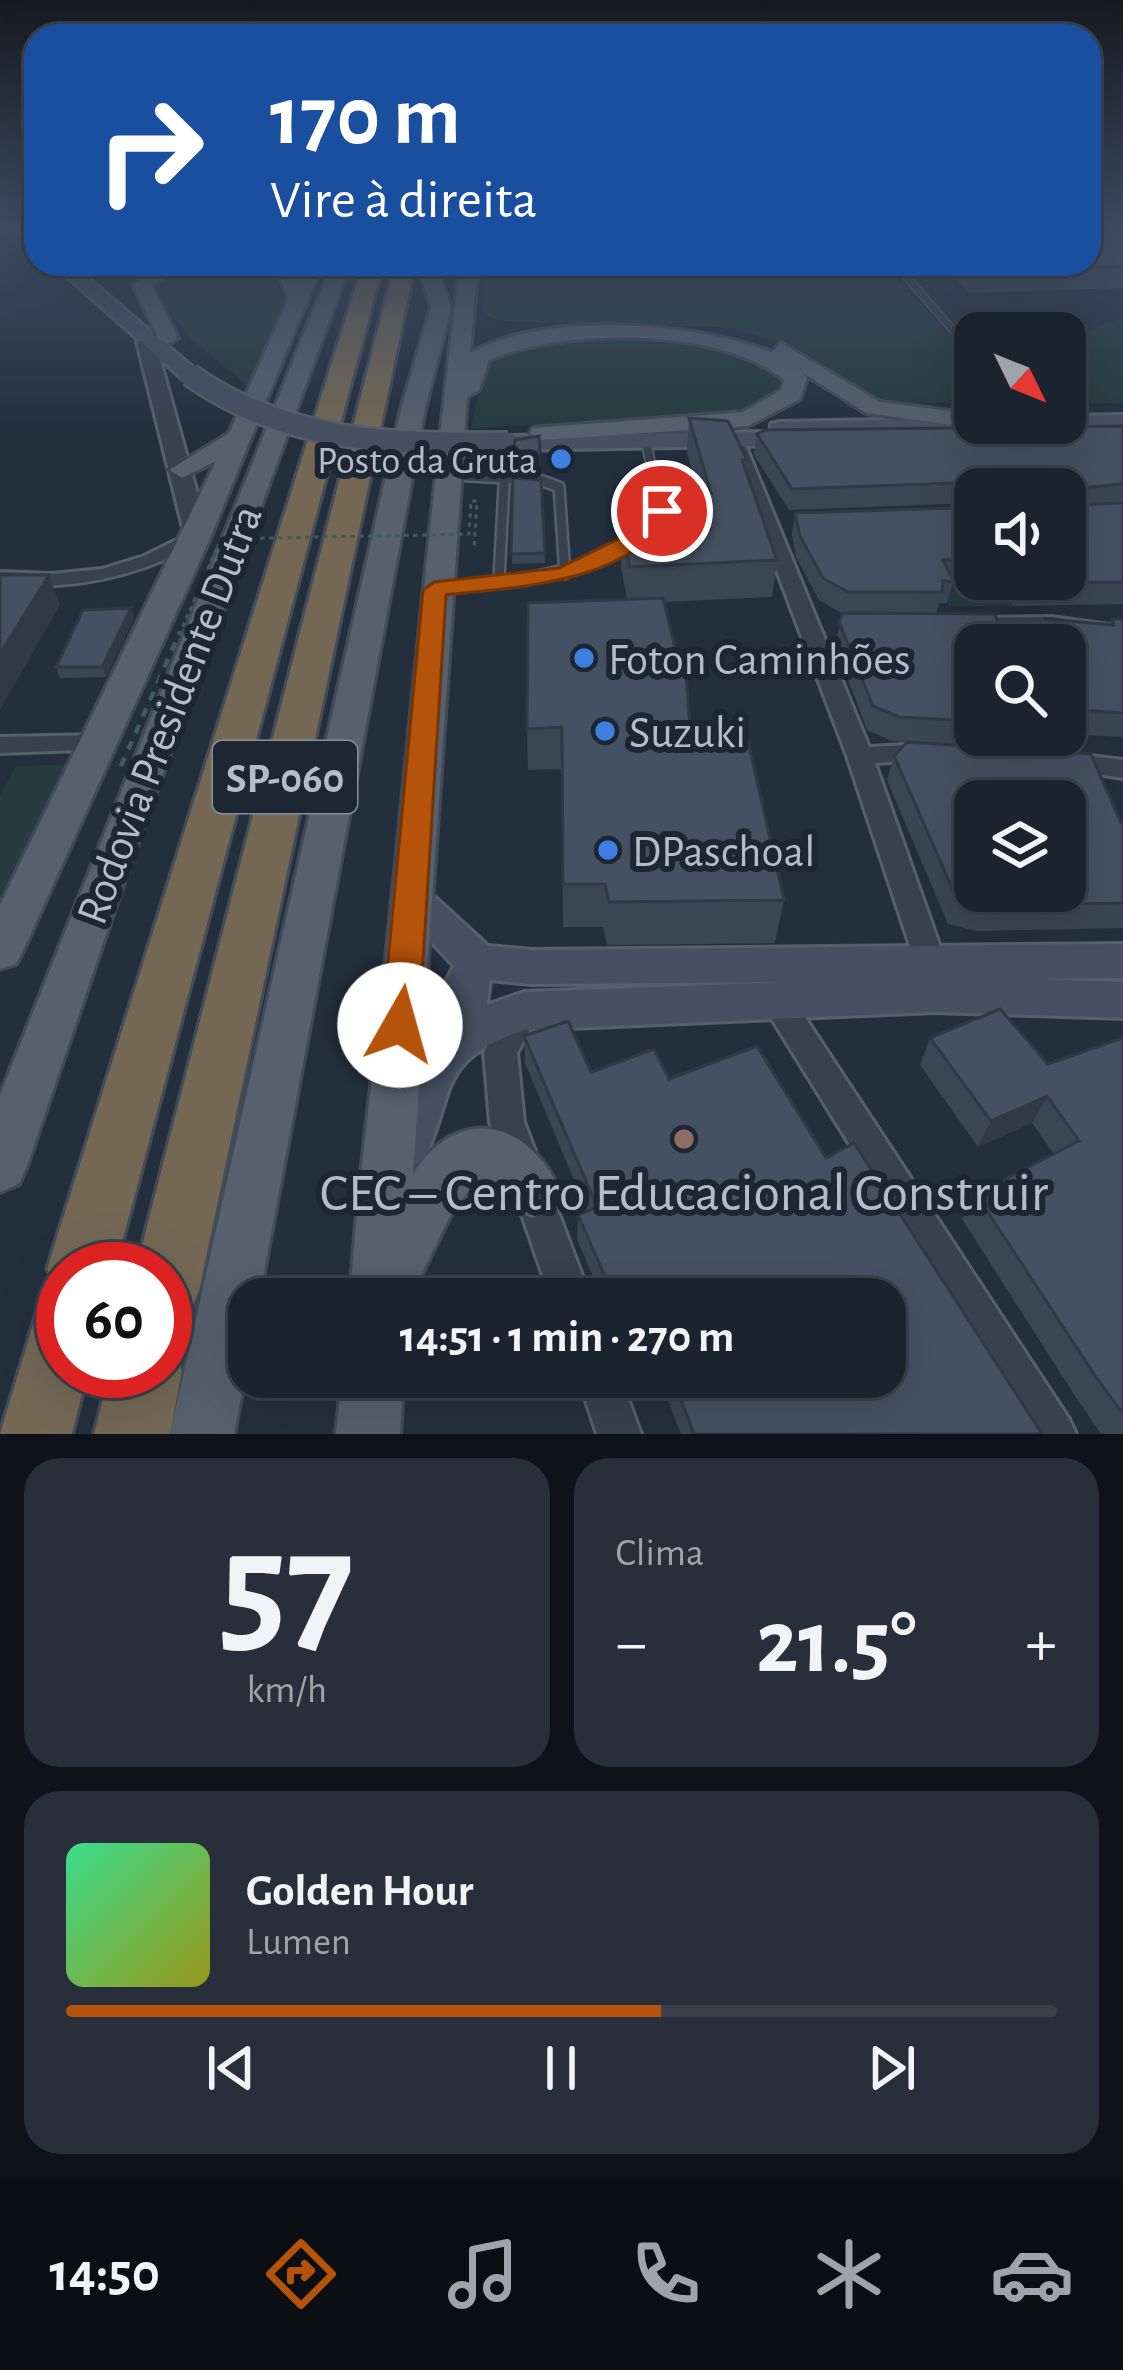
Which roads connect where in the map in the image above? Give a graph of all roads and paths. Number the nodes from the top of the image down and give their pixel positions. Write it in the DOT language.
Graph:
graph roads {
  1 [pos="295,297"];
  2 [pos="469,297"];
  3 [pos="103,298"];
  4 [pos="119,298"];
  5 [pos="145,298"];
  6 [pos="328,298"];
  7 [pos="362,298"];
  8 [pos="397,298"];
  9 [pos="438,298"];
  10 [pos="925,298"];
  11 [pos="953,330"];
  12 [pos="156,340"];
  13 [pos="954,418"];
  14 [pos="954,425"];
  15 [pos="1086,425"];
  16 [pos="1116,429"];
  17 [pos="542,433"];
  18 [pos="237,438"];
  19 [pos="507,442"];
  20 [pos="736,442"];
  21 [pos="646,447"];
  22 [pos="447,459"];
  23 [pos="182,470"];
  24 [pos="503,478"];
  25 [pos="197,536"];
  26 [pos="474,548"];
  27 [pos="565,574"];
  28 [pos="0,578"];
  29 [pos="499,579"];
  30 [pos="434,590"];
  31 [pos="943,624"];
  32 [pos="1123,634"];
  33 [pos="1,746"];
  34 [pos="111,754"];
  35 [pos="951,754"];
  36 [pos="860,756"];
  37 [pos="1042,760"];
  38 [pos="1123,769"];
  39 [pos="414,902"];
  40 [pos="0,951"];
  41 [pos="930,961"];
  42 [pos="1123,961"];
  43 [pos="478,962"];
  44 [pos="1123,1000"];
  45 [pos="778,1002"];
  46 [pos="524,1011"];
  47 [pos="467,1029"];
  48 [pos="0,1166"];
  49 [pos="532,1191"];
  50 [pos="89,1242"];
  51 [pos="176,1242"];
  52 [pos="381,1278"];
  53 [pos="384,1278"];
  54 [pos="389,1278"];
  55 [pos="563,1278"];
  56 [pos="44,1398"];
  57 [pos="140,1398"];
  58 [pos="371,1398"];
  59 [pos="607,1398"];
  60 [pos="34,1434"];
  61 [pos="132,1434"];
  62 [pos="202,1434"];
  63 [pos="368,1434"];
  64 [pos="620,1434"];
  65 [pos="1054,1434"];
  1 -- 18 [label="main road"];
  2 -- 13 [label="main road"];
  2 -- 22 [label="main road"];
  3 -- 12 [label="main road"];
  4 -- 12 [label="main road"];
  5 -- 12 [label="main road"];
  6 -- 48 [label="main road, Rodovia Presidente Dutra"];
  7 -- 50 [label="highway, Rodovia Presidente Dutra / SP-060"];
  8 -- 51 [label="highway, SP-060"];
  9 -- 62 [label="main road"];
  10 -- 11 [label="lane"];
  12 -- 19 [label="main road, bridge"];
  12 -- 23 [label="street"];
  14 -- 17 [label="main road"];
  15 -- 16 [label="main road"];
  16 -- 19 [label="main road"];
  16 -- 20 [label="street"];
  17 -- 19 [label="main road"];
  17 -- 22 [label="main road"];
  18 -- 23 [label="main road"];
  18 -- 25 [label="main road"];
  19 -- 21 [label="street"];
  19 -- 22 [label="street"];
  19 -- 24 [label="lane"];
  20 -- 21 [label="street"];
  20 -- 36 [label="street"];
  21 -- 27 [label="lane"];
  22 -- 24 [label="lane"];
  22 -- 30 [label="main road"];
  23 -- 25 [label="street"];
  24 -- 27 [label="lane"];
  24 -- 29 [label="lane"];
  25 -- 28 [label="street"];
  25 -- 34 [label="main road"];
  26 -- 34 [label="path, bridge"];
  27 -- 29 [label="lane"];
  29 -- 30 [label="lane"];
  30 -- 39 [label="main road"];
  31 -- 32 [label="street"];
  33 -- 34 [label="street"];
  34 -- 40 [label="main road"];
  35 -- 36 [label="street"];
  36 -- 41 [label="street"];
  37 -- 38 [label="street"];
  39 -- 43 [label="main road"];
  39 -- 52 [label="main road"];
  41 -- 42 [label="main road"];
  41 -- 43 [label="main road"];
  43 -- 47 [label="main road"];
  44 -- 45 [label="main road"];
  45 -- 46 [label="main road"];
  45 -- 65 [label="street"];
  46 -- 47 [label="main road"];
  46 -- 49 [label="street"];
  47 -- 53 [label="main road"];
  49 -- 54 [label="main road"];
  49 -- 55 [label="street"];
  56 -- 60 [label="highway"];
  57 -- 61 [label="highway"];
  58 -- 63 [label="main road"];
  59 -- 64 [label="street"];
}
